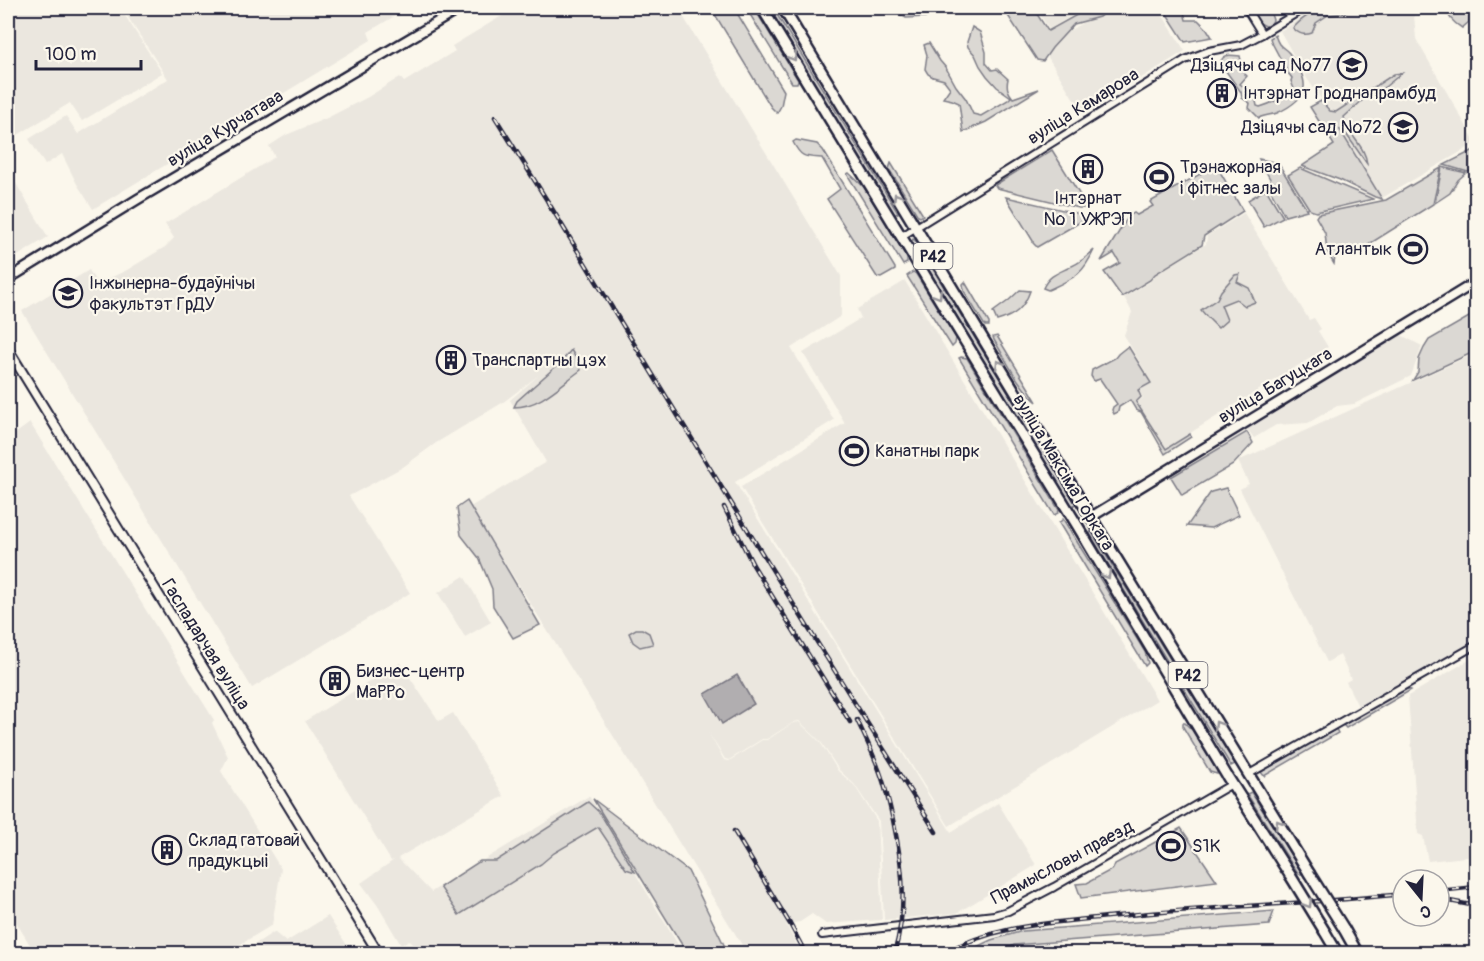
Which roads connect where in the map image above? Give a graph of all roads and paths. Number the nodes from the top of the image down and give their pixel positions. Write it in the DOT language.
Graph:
graph roads {
  1 [pos="461,8"];
  2 [pos="762,8"];
  3 [pos="783,8"];
  4 [pos="1246,8"];
  5 [pos="1305,8"];
  6 [pos="1262,34"];
  7 [pos="915,227"];
  8 [pos="902,236"];
  9 [pos="8,279"];
  10 [pos="1476,282"];
  11 [pos="8,349"];
  12 [pos="1091,517"];
  13 [pos="1077,525"];
  14 [pos="1476,645"];
  15 [pos="1249,774"];
  16 [pos="1232,784"];
  17 [pos="822,935"];
  18 [pos="379,954"];
  19 [pos="1338,954"];
  20 [pos="1358,954"];
  1 -- 9 [label="main road, вуліца Курчатава"];
  2 -- 8 [label="main road, вуліца Максіма Горкага / Р42, one-way"];
  7 -- 3 [label="main road, вуліца Максіма Горкага / Р42, one-way"];
  4 -- 6 [label="street"];
  5 -- 6 [label="street, вуліца Камарова"];
  6 -- 7 [label="street, вуліца Камарова"];
  7 -- 8 [label="street, вуліца Камарова"];
  12 -- 7 [label="main road, вуліца Максіма Горкага / Р42, one-way"];
  8 -- 13 [label="main road, вуліца Максіма Горкага / Р42, one-way"];
  10 -- 12 [label="main road, вуліца Багуцкага"];
  11 -- 18 [label="street, Гаспадарчая вуліца"];
  12 -- 13 [label="main road"];
  15 -- 12 [label="main road, вуліца Максіма Горкага / Р42, one-way"];
  13 -- 16 [label="main road, вуліца Максіма Горкага / Р42, one-way"];
  14 -- 15 [label="street"];
  20 -- 15 [label="main road, вуліца Максіма Горкага / Р42, one-way, bridge"];
  16 -- 17 [label="street, Прамысловы праезд"];
  16 -- 19 [label="main road, вуліца Максіма Горкага / Р42, one-way, bridge"];
}
